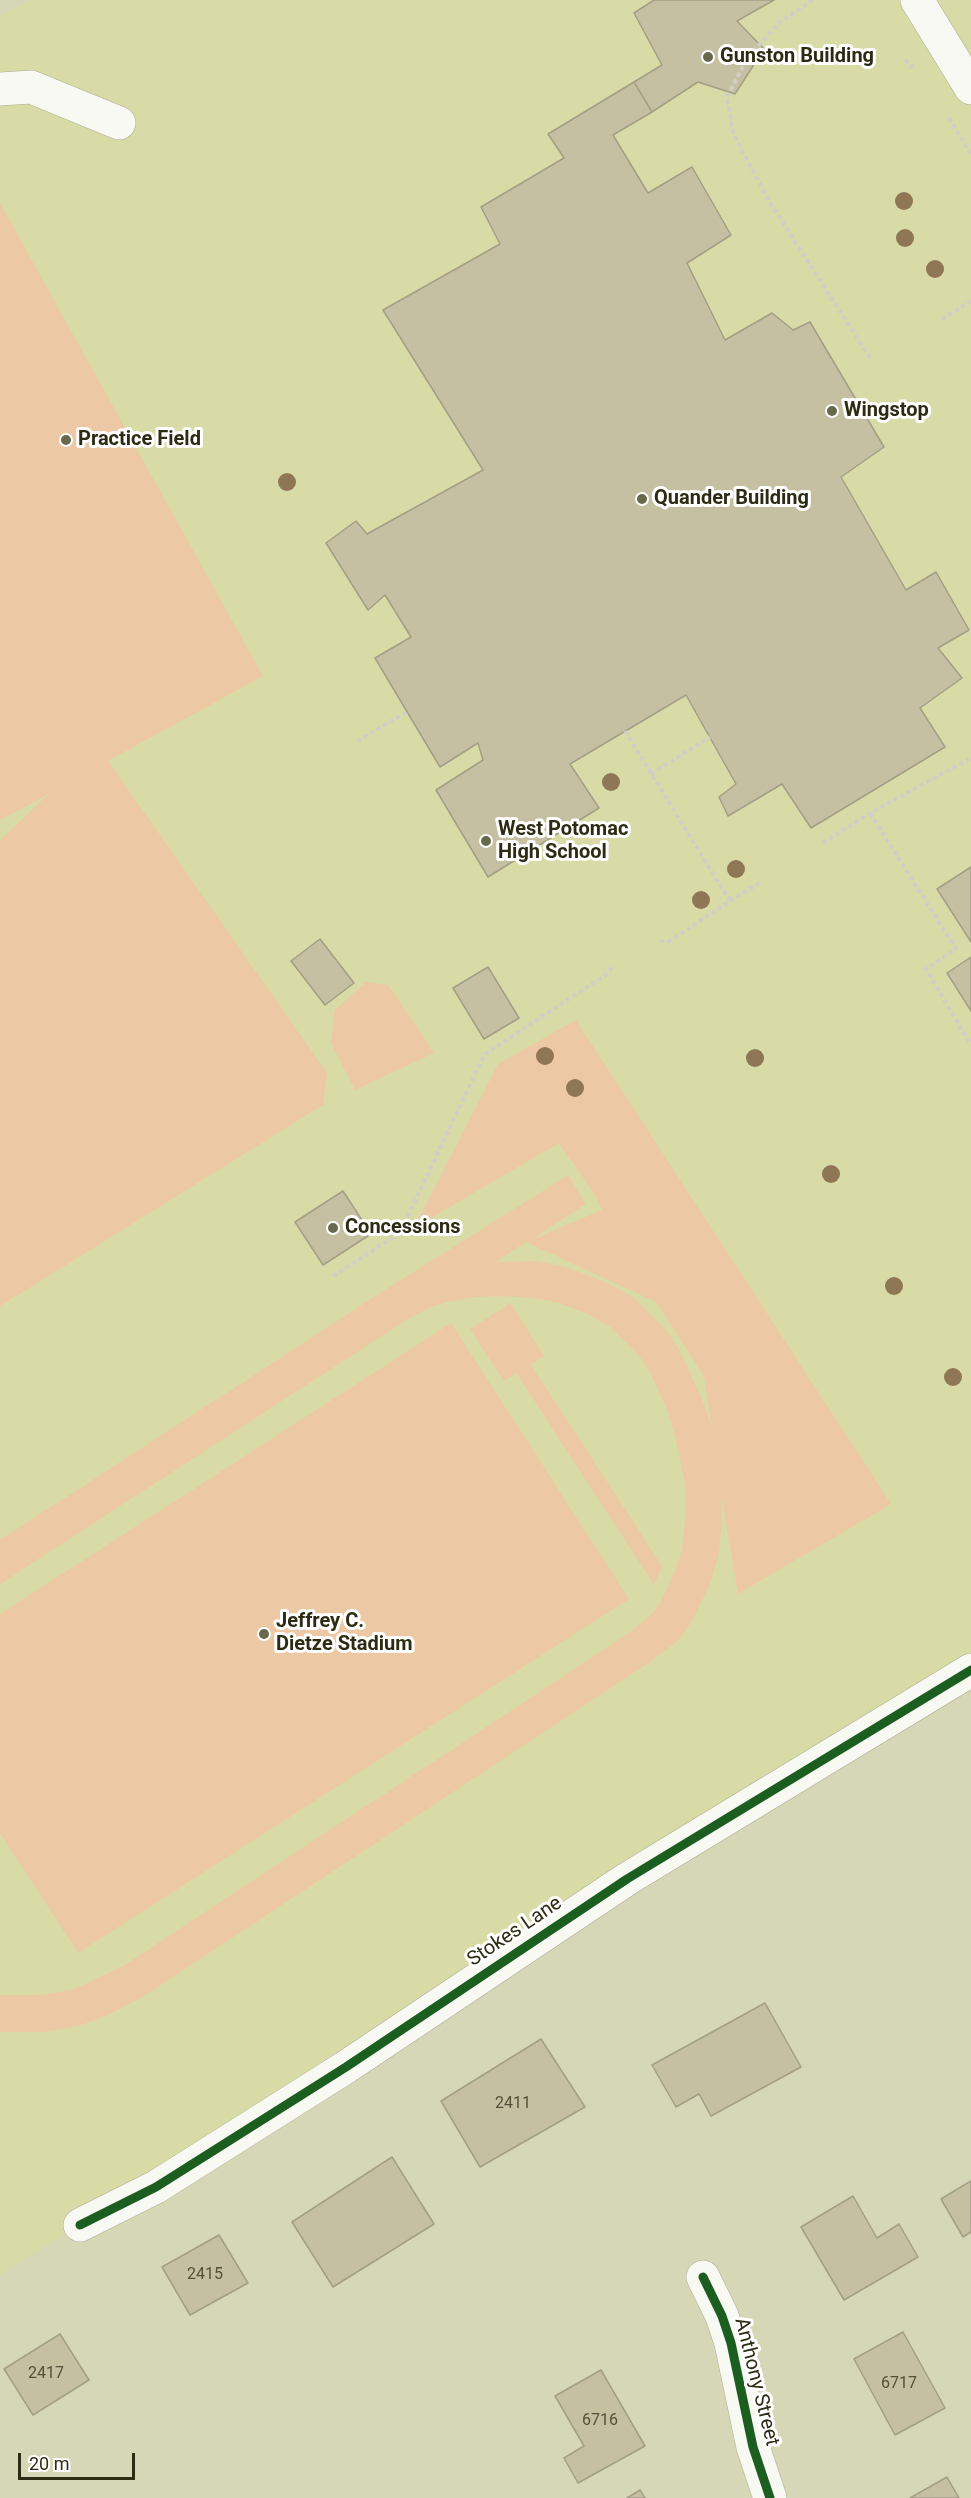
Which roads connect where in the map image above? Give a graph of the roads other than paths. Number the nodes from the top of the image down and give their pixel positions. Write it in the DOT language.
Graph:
graph roads {
  1 [pos="917,0"];
  2 [pos="971,88"];
  3 [pos="0,89"];
  4 [pos="119,123"];
  5 [pos="971,1670"];
  6 [pos="80,2225"];
  7 [pos="703,2277"];
  8 [pos="770,2498"];
  1 -- 2 [label="street"];
  3 -- 4 [label="street"];
  5 -- 6 [label="street, Stokes Lane"];
  7 -- 8 [label="street, Anthony Street"];
}
